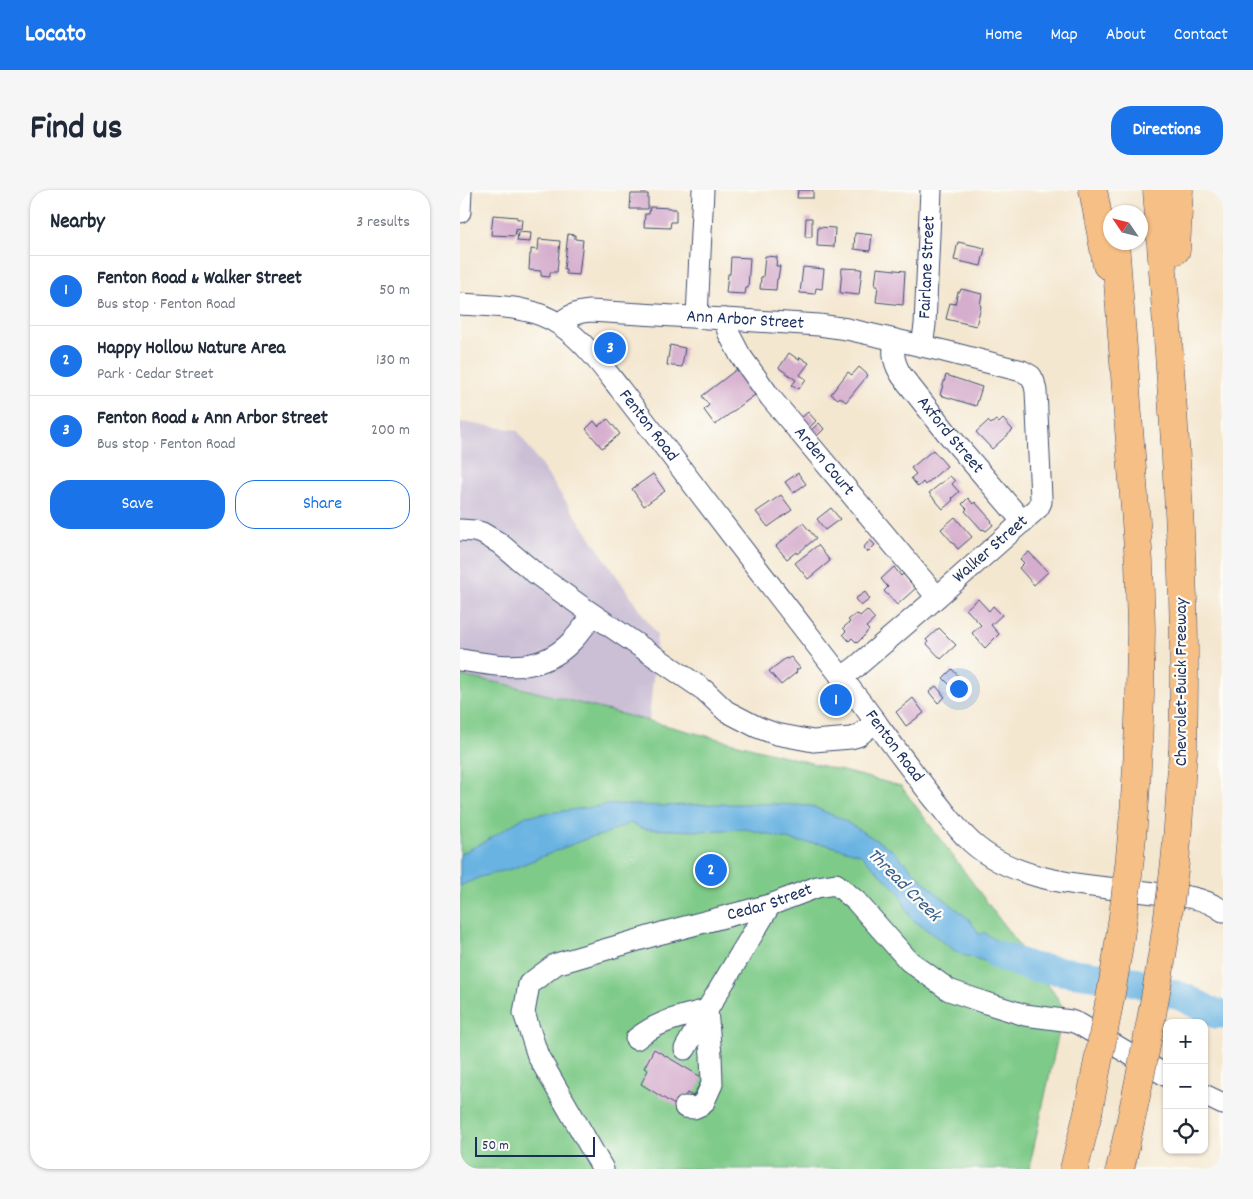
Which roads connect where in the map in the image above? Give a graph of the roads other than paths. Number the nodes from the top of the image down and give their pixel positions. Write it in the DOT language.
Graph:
graph roads {
  1 [pos="461,190"];
  2 [pos="703,190"];
  3 [pos="931,190"];
  4 [pos="1094,190"];
  5 [pos="1111,190"];
  6 [pos="1156,190"];
  7 [pos="1179,190"];
  8 [pos="1112,205"];
  9 [pos="460,212"];
  10 [pos="1116,250"];
  11 [pos="460,304"];
  12 [pos="697,317"];
  13 [pos="725,319"];
  14 [pos="560,324"];
  15 [pos="895,340"];
  16 [pos="1122,342"];
  17 [pos="922,346"];
  18 [pos="1031,376"];
  19 [pos="1171,379"];
  20 [pos="1023,522"];
  21 [pos="460,530"];
  22 [pos="937,597"];
  23 [pos="593,615"];
  24 [pos="460,660"];
  25 [pos="841,678"];
  26 [pos="876,722"];
  27 [pos="770,905"];
  28 [pos="1223,911"];
  29 [pos="706,1010"];
  30 [pos="636,1039"];
  31 [pos="685,1049"];
  32 [pos="1163,1074"];
  33 [pos="1208,1097"];
  34 [pos="1223,1104"];
  35 [pos="685,1107"];
  36 [pos="1122,1158"];
  37 [pos="603,1169"];
  38 [pos="1074,1169"];
  1 -- 9 [label="street"];
  2 -- 12 [label="street"];
  3 -- 17 [label="street, Fairlane Street"];
  4 -- 16 [label="highway"];
  5 -- 8 [label="highway"];
  6 -- 19 [label="highway, Chevrolet-Buick Freeway"];
  7 -- 19 [label="highway"];
  10 -- 16 [label="highway"];
  11 -- 14 [label="street"];
  12 -- 13 [label="street, Ann Arbor Street"];
  12 -- 14 [label="street, Ann Arbor Street"];
  13 -- 15 [label="street, Ann Arbor Street"];
  13 -- 22 [label="street, Arden Court"];
  14 -- 25 [label="street, Fenton Road"];
  15 -- 17 [label="street, Ann Arbor Street"];
  15 -- 20 [label="street, Axford Street"];
  16 -- 38 [label="highway, bridge"];
  17 -- 18 [label="street, Ann Arbor Street"];
  18 -- 20 [label="street, Walker Street"];
  19 -- 36 [label="highway, Chevrolet-Buick Freeway, bridge"];
  20 -- 22 [label="street, Walker Street"];
  21 -- 23 [label="street"];
  22 -- 25 [label="street, Walker Street"];
  23 -- 24 [label="street"];
  23 -- 26 [label="street"];
  25 -- 26 [label="street, Fenton Road"];
  26 -- 28 [label="street, Fenton Road"];
  27 -- 29 [label="street"];
  27 -- 32 [label="street, Cedar Street"];
  27 -- 37 [label="street, Cedar Street"];
  29 -- 30 [label="street"];
  29 -- 31 [label="street"];
  29 -- 35 [label="street"];
  33 -- 34 [label="street"];
}
